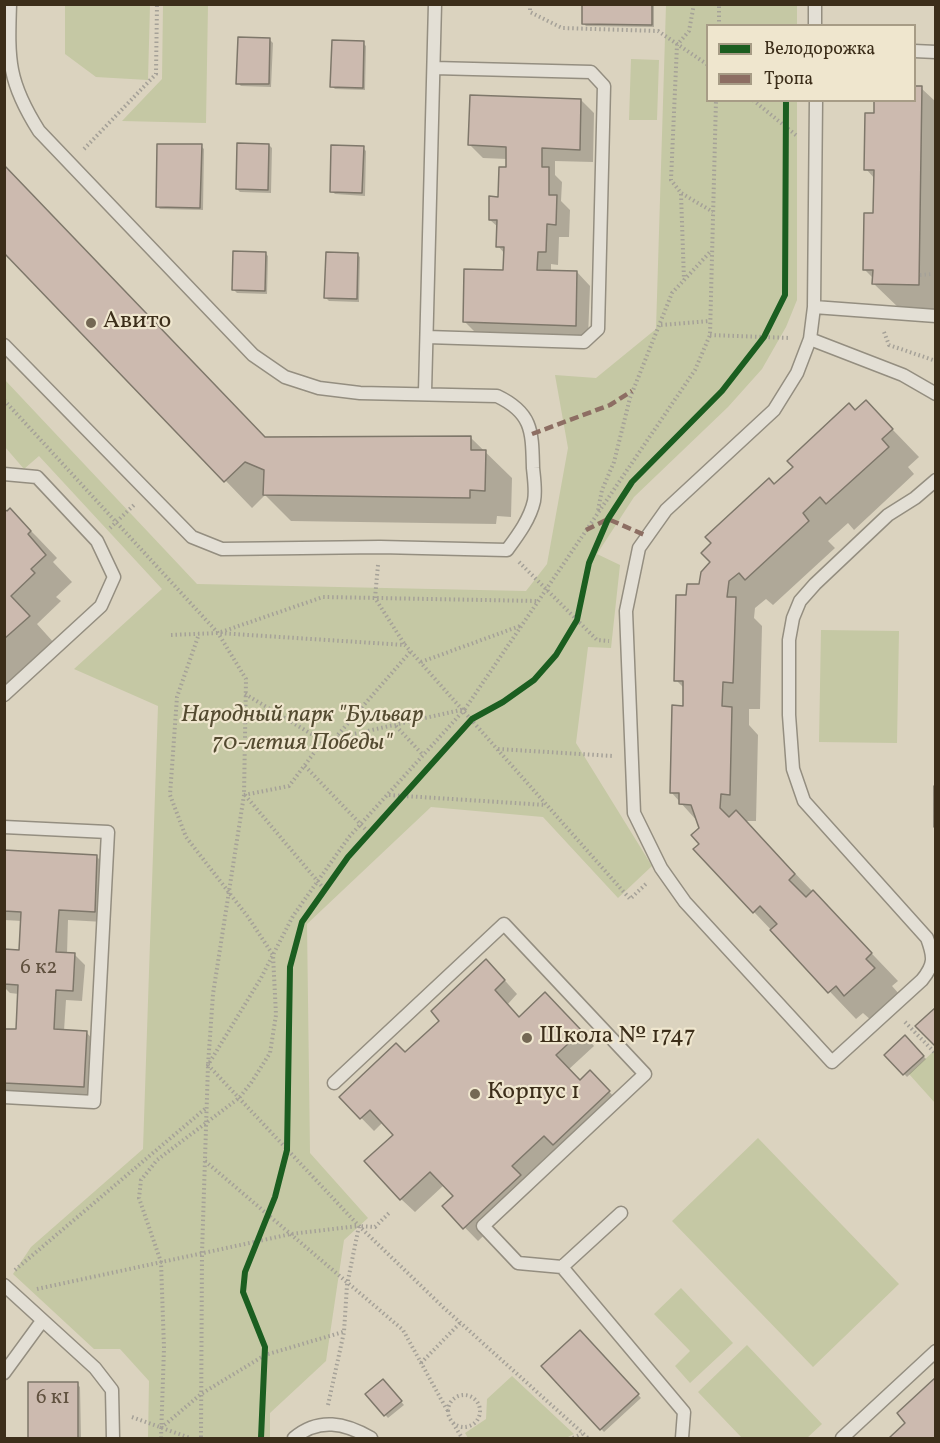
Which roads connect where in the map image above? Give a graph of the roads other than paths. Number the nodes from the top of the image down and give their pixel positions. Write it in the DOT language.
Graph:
graph roads {
  1 [pos="10,4"];
  2 [pos="435,4"];
  3 [pos="814,4"];
  4 [pos="815,24"];
  5 [pos="916,51"];
  6 [pos="936,51"];
  7 [pos="434,68"];
  8 [pos="816,102"];
  9 [pos="814,307"];
  10 [pos="936,316"];
  11 [pos="427,337"];
  12 [pos="810,339"];
  13 [pos="4,345"];
  14 [pos="425,392"];
  15 [pos="936,394"];
  16 [pos="4,474"];
  17 [pos="936,480"];
  18 [pos="4,695"];
  19 [pos="4,826"];
  20 [pos="334,1083"];
  21 [pos="4,1097"];
  22 [pos="621,1213"];
  23 [pos="562,1267"];
  24 [pos="4,1285"];
  25 [pos="42,1321"];
  26 [pos="936,1351"];
  27 [pos="4,1373"];
  28 [pos="113,1438"];
  29 [pos="294,1438"];
  30 [pos="371,1438"];
  31 [pos="682,1438"];
  32 [pos="842,1438"];
  1 -- 14 [label="lane"];
  2 -- 7 [label="lane"];
  3 -- 4 [label="lane"];
  5 -- 6 [label="lane"];
  7 -- 11 [label="lane"];
  7 -- 11 [label="lane"];
  8 -- 9 [label="lane"];
  9 -- 10 [label="lane"];
  9 -- 12 [label="lane"];
  11 -- 14 [label="lane"];
  12 -- 15 [label="lane"];
  12 -- 17 [label="lane"];
  13 -- 14 [label="lane"];
  16 -- 18 [label="lane"];
  19 -- 21 [label="lane"];
  20 -- 23 [label="lane"];
  22 -- 23 [label="lane"];
  23 -- 31 [label="lane"];
  24 -- 25 [label="lane"];
  25 -- 27 [label="lane"];
  25 -- 28 [label="lane"];
  26 -- 32 [label="lane"];
  29 -- 30 [label="lane"];
}
